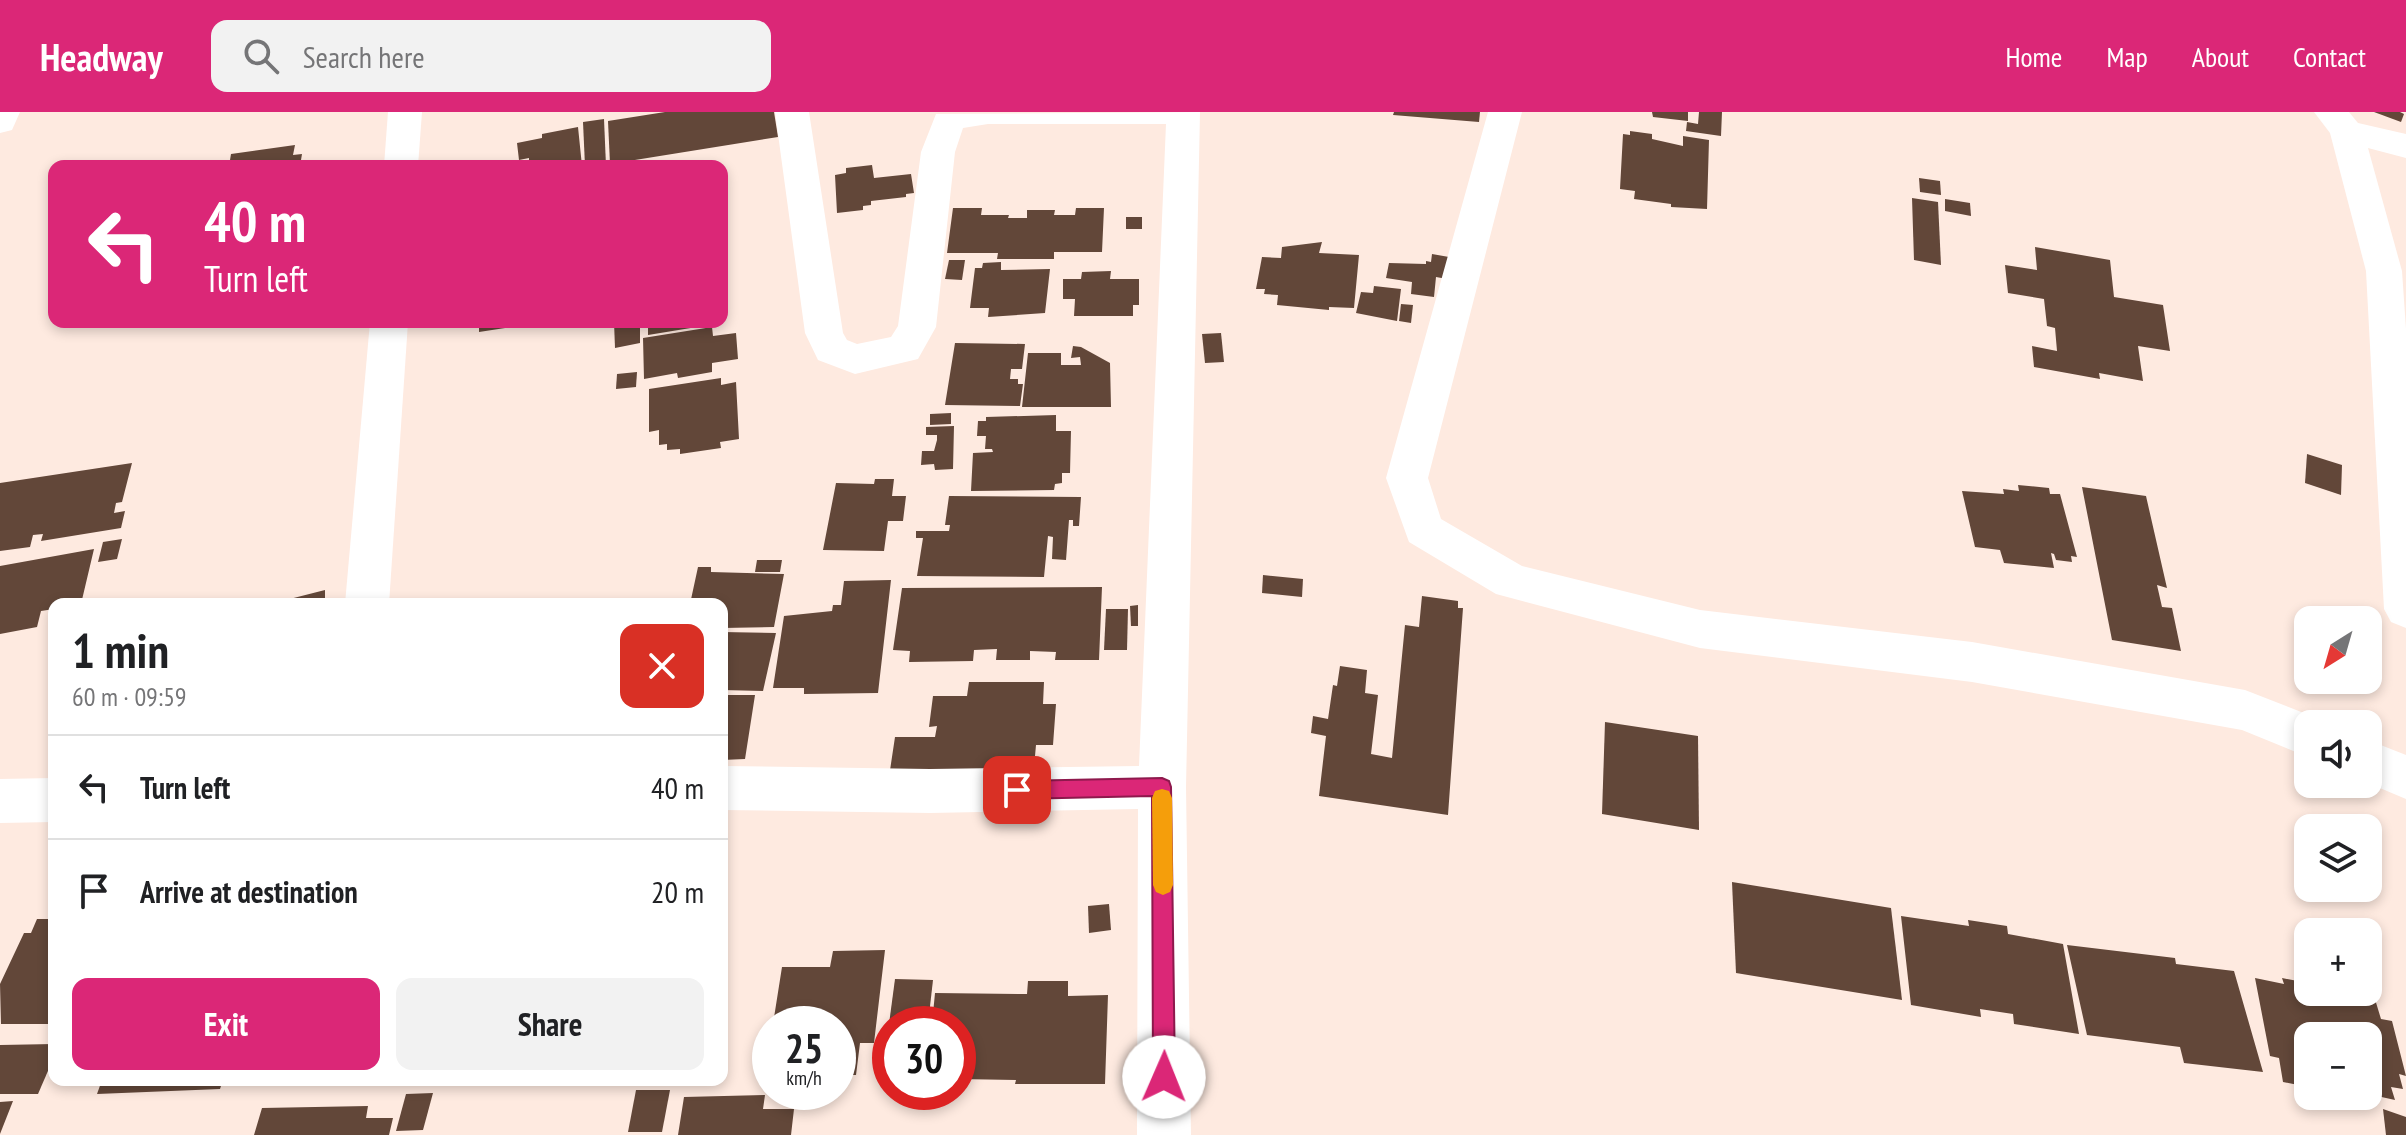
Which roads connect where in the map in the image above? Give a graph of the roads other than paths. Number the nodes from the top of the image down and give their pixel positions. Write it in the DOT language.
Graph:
graph roads {
  1 [pos="3,112"];
  2 [pos="405,112"];
  3 [pos="792,112"];
  4 [pos="1183,112"];
  5 [pos="1505,112"];
  6 [pos="2330,118"];
  7 [pos="0,122"];
  8 [pos="2406,146"];
  9 [pos="401,160"];
  10 [pos="389,328"];
  11 [pos="2399,431"];
  12 [pos="367,598"];
  13 [pos="2406,609"];
  14 [pos="2294,730"];
  15 [pos="2382,767"];
  16 [pos="2406,777"];
  17 [pos="1162,787"];
  18 [pos="728,788"];
  19 [pos="48,800"];
  20 [pos="0,801"];
  21 [pos="1164,1135"];
  1 -- 7 [label="street"];
  2 -- 9 [label="street"];
  3 -- 4 [label="street"];
  4 -- 17 [label="street"];
  5 -- 14 [label="street"];
  6 -- 8 [label="street"];
  6 -- 11 [label="street"];
  10 -- 12 [label="street"];
  11 -- 13 [label="street"];
  15 -- 16 [label="street"];
  17 -- 18 [label="street"];
  17 -- 21 [label="street"];
  19 -- 20 [label="street"];
}
